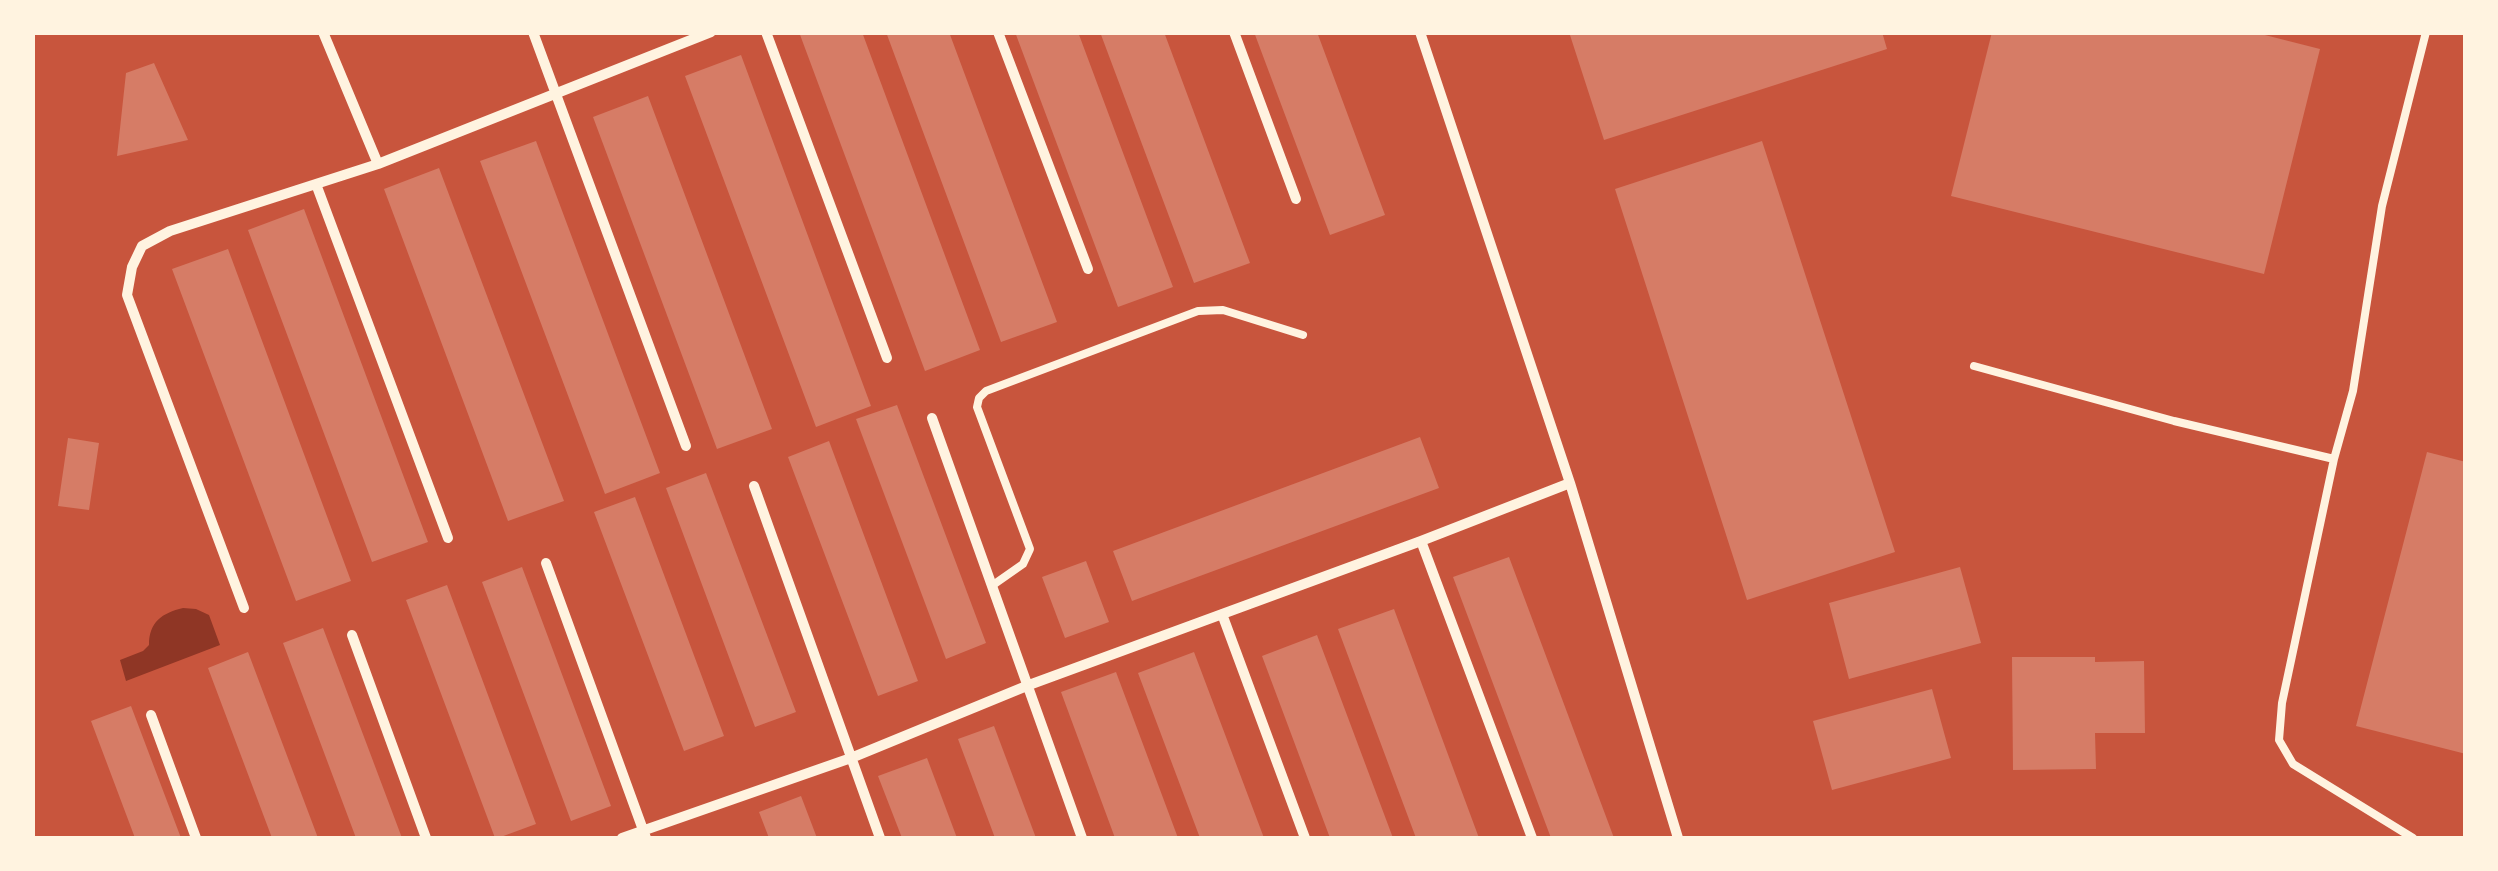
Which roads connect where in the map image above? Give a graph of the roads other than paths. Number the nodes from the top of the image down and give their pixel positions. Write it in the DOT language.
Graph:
graph roads {
  1 [pos="323,32"];
  2 [pos="533,32"];
  3 [pos="711,32"];
  4 [pos="766,32"];
  5 [pos="998,32"];
  6 [pos="1234,32"];
  7 [pos="1420,32"];
  8 [pos="2426,32"];
  9 [pos="555,94"];
  10 [pos="378,164"];
  11 [pos="316,184"];
  12 [pos="1296,198"];
  13 [pos="1088,269"];
  14 [pos="1302,335"];
  15 [pos="888,358"];
  16 [pos="1974,366"];
  17 [pos="932,418"];
  18 [pos="686,446"];
  19 [pos="2334,459"];
  20 [pos="1570,483"];
  21 [pos="754,486"];
  22 [pos="448,538"];
  23 [pos="1421,540"];
  24 [pos="546,563"];
  25 [pos="994,585"];
  26 [pos="244,608"];
  27 [pos="1222,614"];
  28 [pos="352,634"];
  29 [pos="1029,685"];
  30 [pos="151,714"];
  31 [pos="851,758"];
  32 [pos="645,835"];
  33 [pos="196,838"];
  34 [pos="426,838"];
  35 [pos="622,838"];
  36 [pos="880,838"];
  37 [pos="1082,838"];
  38 [pos="1305,838"];
  39 [pos="1532,838"];
  40 [pos="1678,838"];
  41 [pos="2413,838"];
  1 -- 10 [label="street"];
  2 -- 9 [label="street"];
  3 -- 9 [label="street"];
  4 -- 15 [label="street"];
  5 -- 13 [label="street"];
  6 -- 12 [label="street"];
  7 -- 20 [label="street"];
  8 -- 19 [label="lane"];
  9 -- 10 [label="street"];
  9 -- 18 [label="street"];
  10 -- 11 [label="street"];
  11 -- 22 [label="street"];
  11 -- 26 [label="street"];
  14 -- 25 [label="lane"];
  16 -- 19 [label="lane"];
  17 -- 25 [label="street"];
  19 -- 41 [label="lane"];
  20 -- 23 [label="street"];
  20 -- 40 [label="street"];
  21 -- 31 [label="street"];
  23 -- 27 [label="street"];
  23 -- 39 [label="street"];
  24 -- 32 [label="street"];
  25 -- 29 [label="street"];
  27 -- 29 [label="street"];
  27 -- 38 [label="street"];
  28 -- 34 [label="street"];
  29 -- 31 [label="street"];
  29 -- 37 [label="street"];
  30 -- 33 [label="street"];
  31 -- 32 [label="street"];
  31 -- 36 [label="street"];
  32 -- 35 [label="street"];
}
